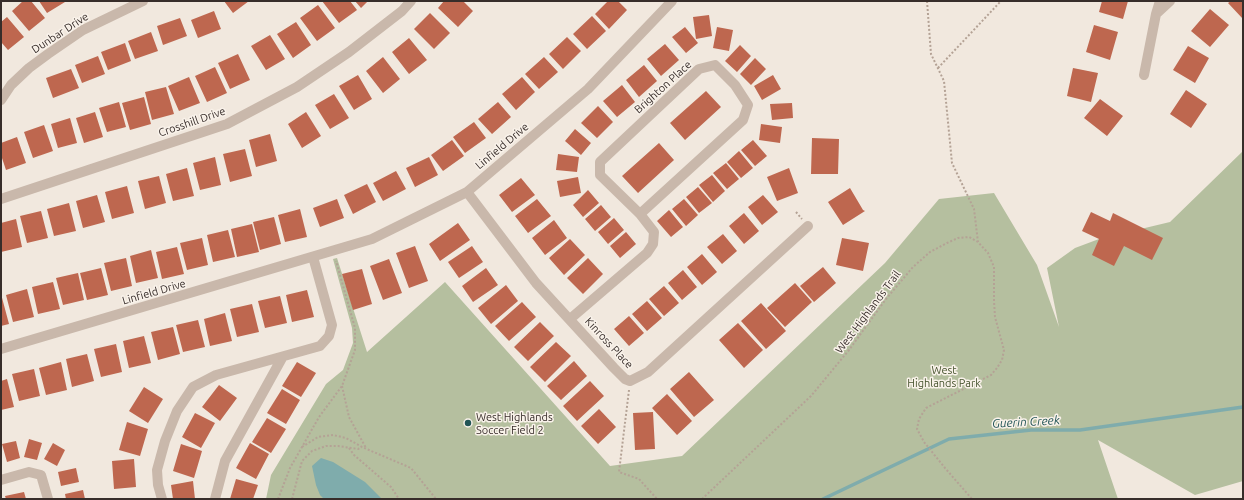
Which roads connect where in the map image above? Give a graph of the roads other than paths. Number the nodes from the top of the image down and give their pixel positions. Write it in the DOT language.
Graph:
graph roads {
  1 [pos="143,1"];
  2 [pos="411,1"];
  3 [pos="672,1"];
  4 [pos="1160,1"];
  5 [pos="1170,1"];
  6 [pos="1156,14"];
  7 [pos="1144,74"];
  8 [pos="1,100"];
  9 [pos="467,192"];
  10 [pos="1,199"];
  11 [pos="640,214"];
  12 [pos="808,226"];
  13 [pos="313,257"];
  14 [pos="570,319"];
  15 [pos="1,349"];
  16 [pos="282,358"];
  17 [pos="1,480"];
  18 [pos="48,499"];
  19 [pos="162,499"];
  20 [pos="215,499"];
  1 -- 8 [label="street, Dunbar Drive"];
  2 -- 10 [label="street, Crosshill Drive"];
  3 -- 9 [label="street, Linfield Drive"];
  4 -- 6 [label="street"];
  5 -- 6 [label="street"];
  6 -- 7 [label="street"];
  9 -- 13 [label="street, Linfield Drive"];
  9 -- 14 [label="street, Kinross Place"];
  11 -- 11 [label="street, Brighton Place"];
  11 -- 14 [label="street, Brighton Place"];
  12 -- 14 [label="street, Kinross Place"];
  13 -- 15 [label="street, Linfield Drive"];
  13 -- 16 [label="street"];
  16 -- 19 [label="street"];
  16 -- 20 [label="street"];
  17 -- 18 [label="street"];
}
